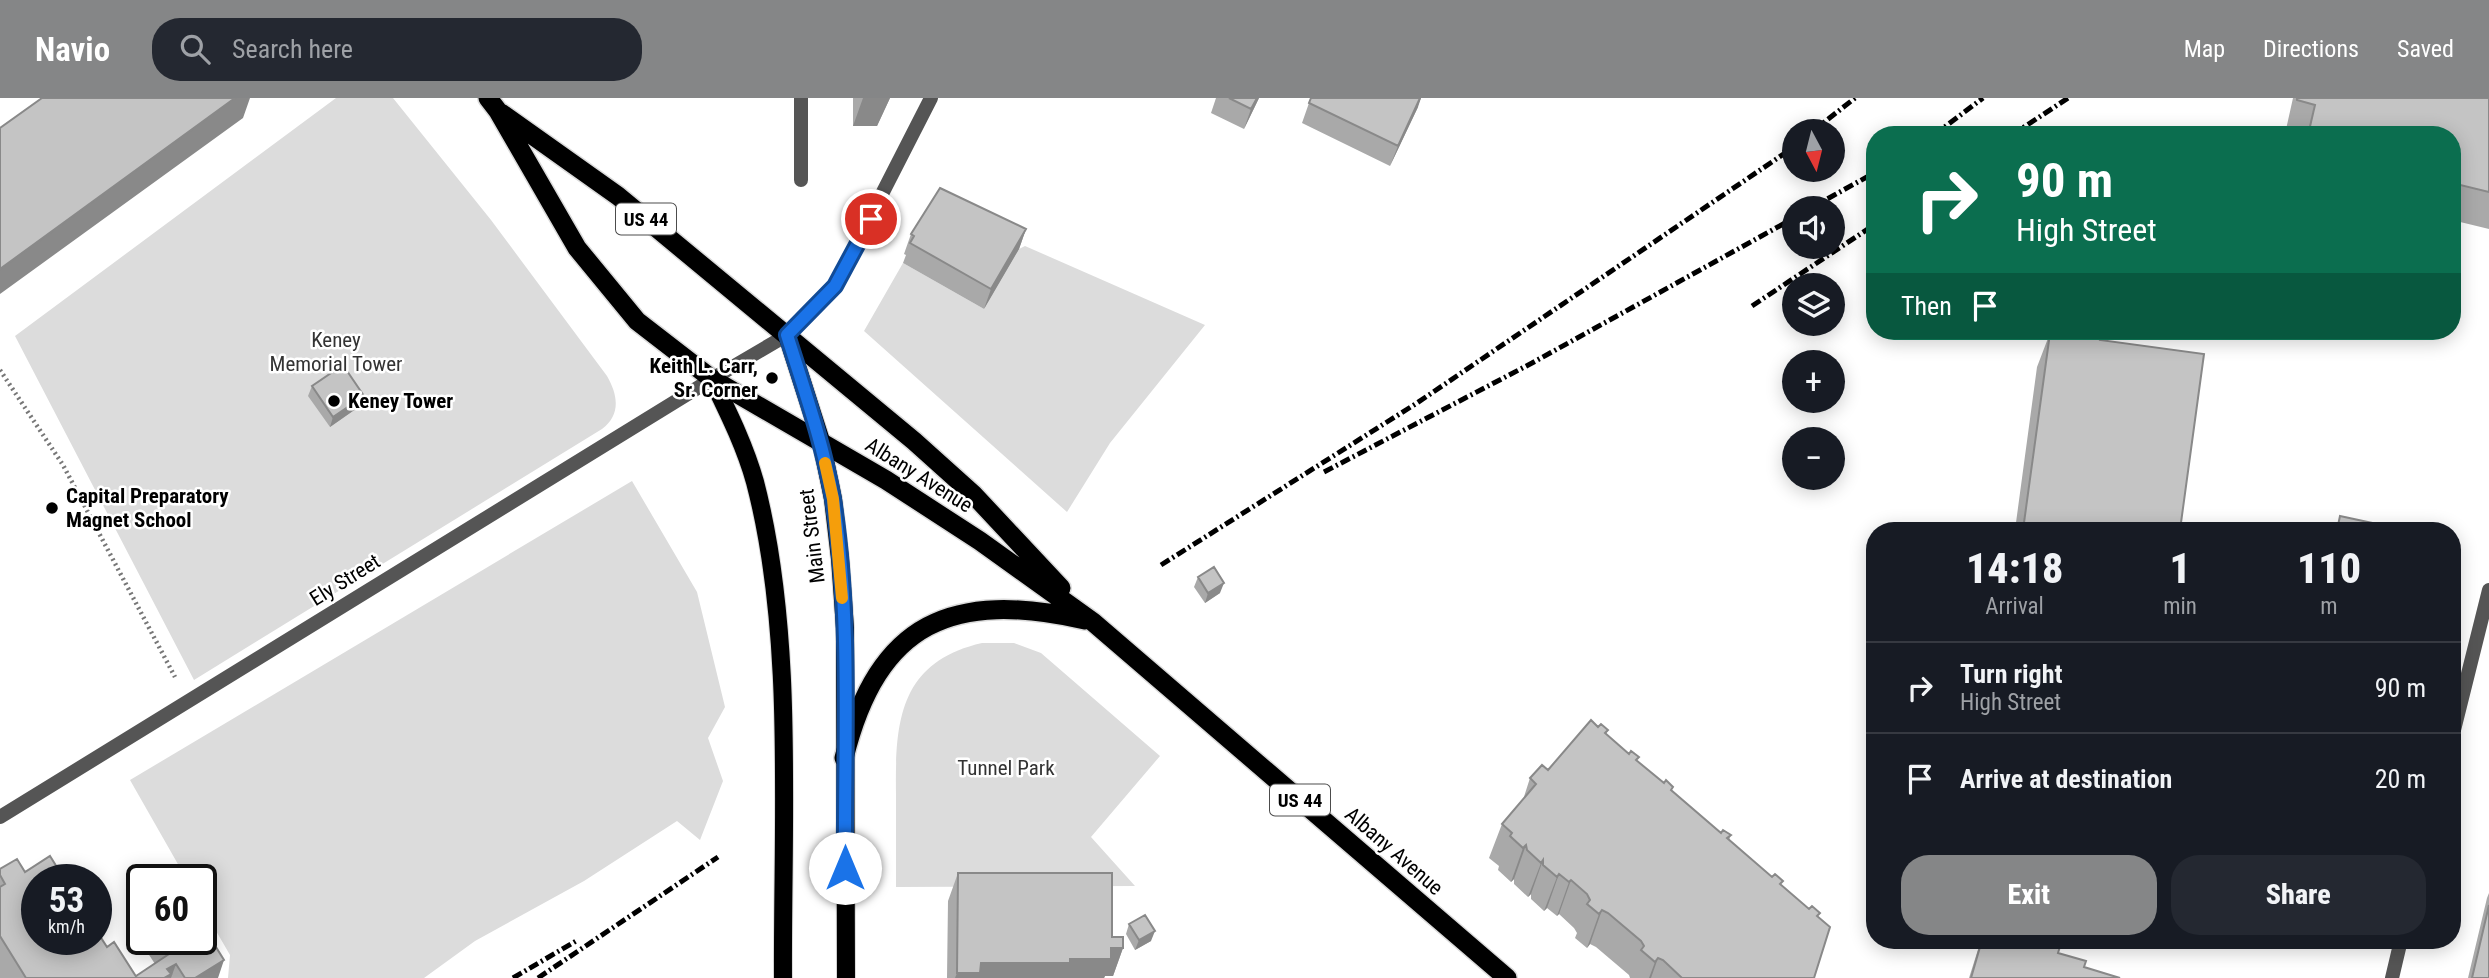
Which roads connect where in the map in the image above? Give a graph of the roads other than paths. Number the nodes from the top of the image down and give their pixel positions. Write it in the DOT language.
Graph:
graph roads {
  1 [pos="801,98"];
  2 [pos="931,98"];
  3 [pos="493,104"];
  4 [pos="801,180"];
  5 [pos="787,335"];
  6 [pos="712,379"];
  7 [pos="821,442"];
  8 [pos="2489,590"];
  9 [pos="1093,622"];
  10 [pos="2461,702"];
  11 [pos="844,758"];
  12 [pos="0,817"];
  13 [pos="2400,949"];
  14 [pos="783,978"];
  15 [pos="846,978"];
  16 [pos="1507,978"];
  17 [pos="2392,978"];
  1 -- 4 [label="street"];
  2 -- 5 [label="street, Ely Street"];
  3 -- 5 [label="highway, Main Street / US 44"];
  3 -- 6 [label="highway, Main Street / US 44"];
  5 -- 6 [label="street, Ely Street"];
  5 -- 7 [label="main road, Main Street"];
  5 -- 9 [label="highway, Albany Avenue / US 44"];
  6 -- 7 [label="highway, Albany Avenue / US 44"];
  6 -- 12 [label="street, Ely Street"];
  6 -- 14 [label="main road, Main Street"];
  7 -- 9 [label="highway, Albany Avenue / US 44"];
  7 -- 11 [label="main road, Main Street"];
  8 -- 10 [label="street"];
  9 -- 11 [label="highway"];
  9 -- 16 [label="highway, Albany Avenue / US 44"];
  11 -- 15 [label="main road, Main Street"];
  13 -- 17 [label="street"];
}
